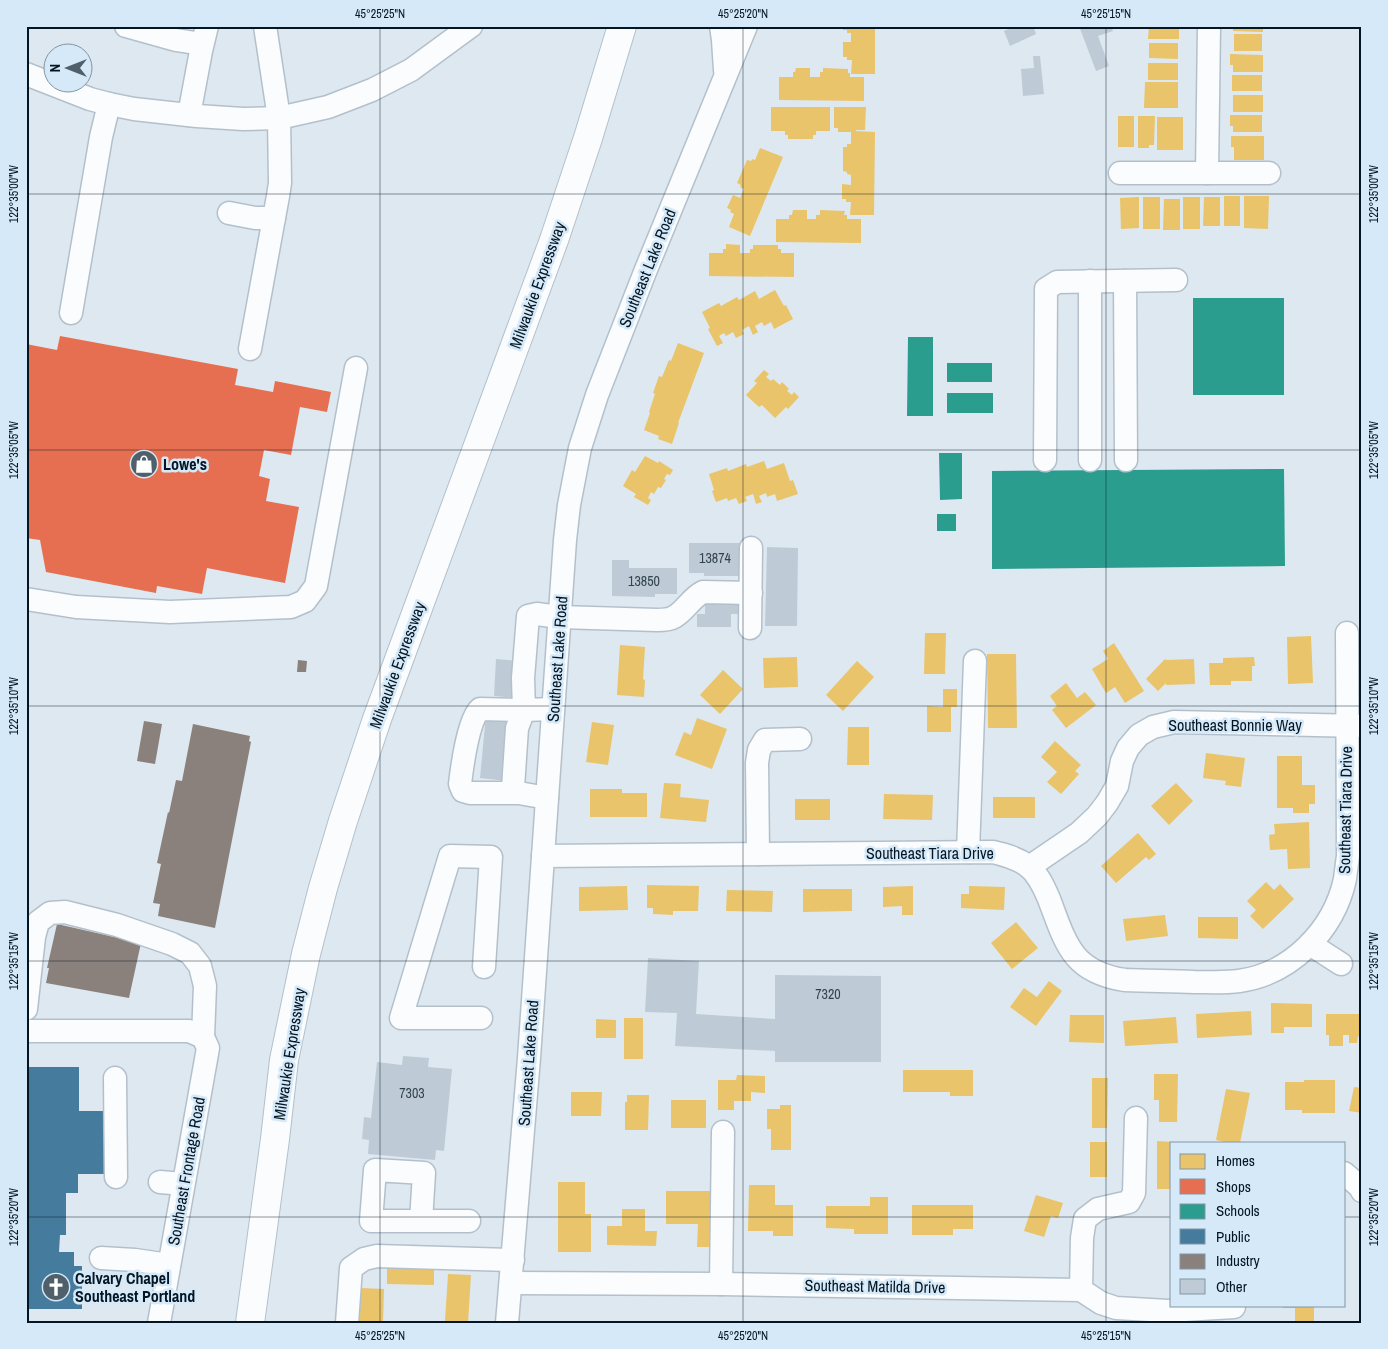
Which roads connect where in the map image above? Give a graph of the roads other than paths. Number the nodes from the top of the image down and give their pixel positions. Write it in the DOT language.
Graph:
graph roads {
  1 [pos="126,26"];
  2 [pos="265,26"];
  3 [pos="471,26"];
  4 [pos="622,26"];
  5 [pos="720,26"];
  6 [pos="746,26"];
  7 [pos="1209,26"];
  8 [pos="205,35"];
  9 [pos="26,74"];
  10 [pos="726,74"];
  11 [pos="109,104"];
  12 [pos="189,115"];
  13 [pos="279,118"];
  14 [pos="1120,173"];
  15 [pos="1207,173"];
  16 [pos="1269,173"];
  17 [pos="229,213"];
  18 [pos="274,218"];
  19 [pos="1176,280"];
  20 [pos="1090,281"];
  21 [pos="1124,281"];
  22 [pos="71,313"];
  23 [pos="250,349"];
  24 [pos="356,368"];
  25 [pos="1045,460"];
  26 [pos="1090,460"];
  27 [pos="1126,460"];
  28 [pos="751,548"];
  29 [pos="750,593"];
  30 [pos="26,599"];
  31 [pos="560,617"];
  32 [pos="750,628"];
  33 [pos="1347,634"];
  34 [pos="975,661"];
  35 [pos="553,710"];
  36 [pos="520,719"];
  37 [pos="1354,726"];
  38 [pos="800,739"];
  39 [pos="516,791"];
  40 [pos="547,798"];
  41 [pos="968,852"];
  42 [pos="758,854"];
  43 [pos="543,856"];
  44 [pos="1029,867"];
  45 [pos="1310,944"];
  46 [pos="1341,964"];
  47 [pos="484,967"];
  48 [pos="26,1009"];
  49 [pos="481,1018"];
  50 [pos="26,1031"];
  51 [pos="206,1042"];
  52 [pos="115,1078"];
  53 [pos="1136,1118"];
  54 [pos="723,1132"];
  55 [pos="1346,1175"];
  56 [pos="116,1177"];
  57 [pos="160,1182"];
  58 [pos="183,1184"];
  59 [pos="1362,1191"];
  60 [pos="421,1221"];
  61 [pos="469,1221"];
  62 [pos="100,1258"];
  63 [pos="513,1260"];
  64 [pos="169,1265"];
  65 [pos="511,1283"];
  66 [pos="721,1284"];
  67 [pos="1081,1290"];
  68 [pos="1234,1307"];
  69 [pos="158,1323"];
  70 [pos="250,1323"];
  71 [pos="347,1323"];
  72 [pos="508,1323"];
  1 -- 8 [label="street"];
  2 -- 13 [label="street"];
  3 -- 13 [label="street"];
  4 -- 70 [label="highway, Milwaukie Expressway"];
  5 -- 10 [label="street"];
  6 -- 10 [label="street, Southeast Lake Road"];
  7 -- 15 [label="street"];
  8 -- 12 [label="street"];
  9 -- 11 [label="street"];
  10 -- 31 [label="street, Southeast Lake Road"];
  11 -- 12 [label="street"];
  11 -- 22 [label="street"];
  12 -- 13 [label="street"];
  13 -- 18 [label="street"];
  14 -- 15 [label="street"];
  15 -- 16 [label="street"];
  17 -- 18 [label="street"];
  18 -- 23 [label="street"];
  19 -- 21 [label="street"];
  20 -- 21 [label="street"];
  20 -- 25 [label="street"];
  20 -- 26 [label="street"];
  21 -- 27 [label="street"];
  24 -- 30 [label="street"];
  28 -- 29 [label="street"];
  29 -- 31 [label="street"];
  29 -- 32 [label="street"];
  31 -- 35 [label="street, Southeast Lake Road"];
  31 -- 36 [label="street"];
  33 -- 37 [label="street, Southeast Tiara Drive"];
  34 -- 41 [label="street"];
  35 -- 36 [label="street"];
  35 -- 40 [label="street, Southeast Lake Road"];
  36 -- 39 [label="street"];
  36 -- 39 [label="street"];
  37 -- 44 [label="street, Southeast Bonnie Way"];
  37 -- 45 [label="street, Southeast Tiara Drive"];
  38 -- 42 [label="street"];
  39 -- 40 [label="street"];
  40 -- 43 [label="street, Southeast Lake Road"];
  41 -- 42 [label="street, Southeast Tiara Drive"];
  41 -- 44 [label="street, Southeast Tiara Drive"];
  42 -- 43 [label="street, Southeast Tiara Drive"];
  43 -- 63 [label="street, Southeast Lake Road"];
  44 -- 45 [label="street, Southeast Tiara Drive"];
  45 -- 46 [label="street"];
  47 -- 49 [label="street"];
  48 -- 51 [label="street, Southeast Frontage Road"];
  50 -- 51 [label="street"];
  51 -- 58 [label="street, Southeast Frontage Road"];
  52 -- 56 [label="street"];
  53 -- 67 [label="street"];
  54 -- 66 [label="street"];
  55 -- 59 [label="street"];
  57 -- 58 [label="street"];
  58 -- 64 [label="street, Southeast Frontage Road"];
  60 -- 61 [label="street"];
  62 -- 64 [label="street"];
  63 -- 65 [label="street, Southeast Lake Road"];
  63 -- 71 [label="street"];
  64 -- 69 [label="street, Southeast Frontage Road"];
  65 -- 66 [label="street, Southeast Matilda Drive"];
  65 -- 72 [label="street, Southeast Lake Road"];
  66 -- 67 [label="street, Southeast Matilda Drive"];
  67 -- 68 [label="street"];
}
